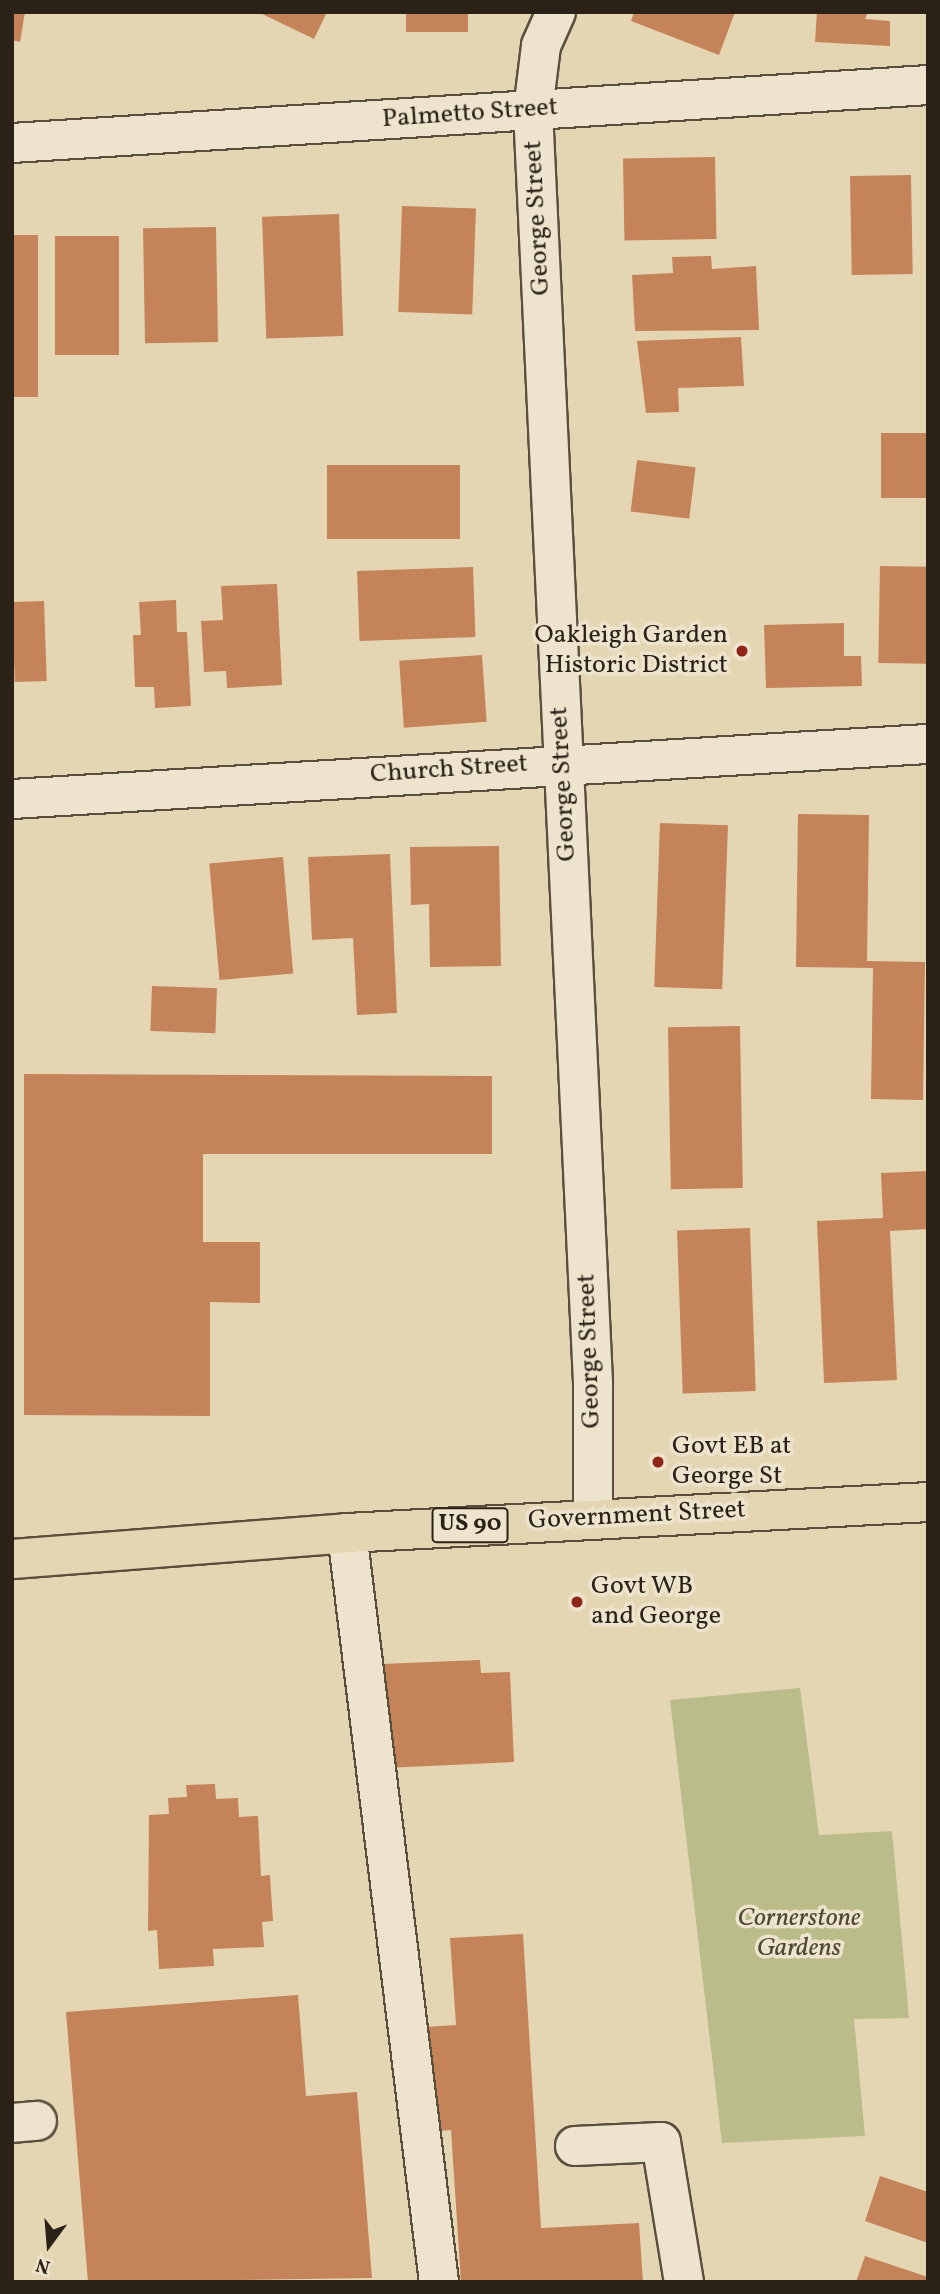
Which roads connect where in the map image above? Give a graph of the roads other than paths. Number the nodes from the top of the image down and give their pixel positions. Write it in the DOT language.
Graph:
graph roads {
  1 [pos="556,12"];
  2 [pos="928,85"];
  3 [pos="533,110"];
  4 [pos="12,143"];
  5 [pos="928,744"];
  6 [pos="562,763"];
  7 [pos="12,799"];
  8 [pos="928,1502"];
  9 [pos="593,1518"];
  10 [pos="347,1533"];
  11 [pos="12,1559"];
  12 [pos="575,2146"];
  13 [pos="439,2282"];
  14 [pos="684,2282"];
  1 -- 3 [label="street, George Street"];
  2 -- 3 [label="street, Palmetto Street"];
  3 -- 4 [label="street, Palmetto Street"];
  3 -- 6 [label="street, George Street"];
  5 -- 6 [label="street, Church Street"];
  6 -- 7 [label="street, Church Street"];
  6 -- 9 [label="street, George Street"];
  8 -- 9 [label="main road, Government Street / US 90"];
  9 -- 10 [label="main road, Government Street / US 90"];
  10 -- 11 [label="main road, Government Street / US 90"];
  10 -- 13 [label="street"];
  12 -- 14 [label="street"];
}
